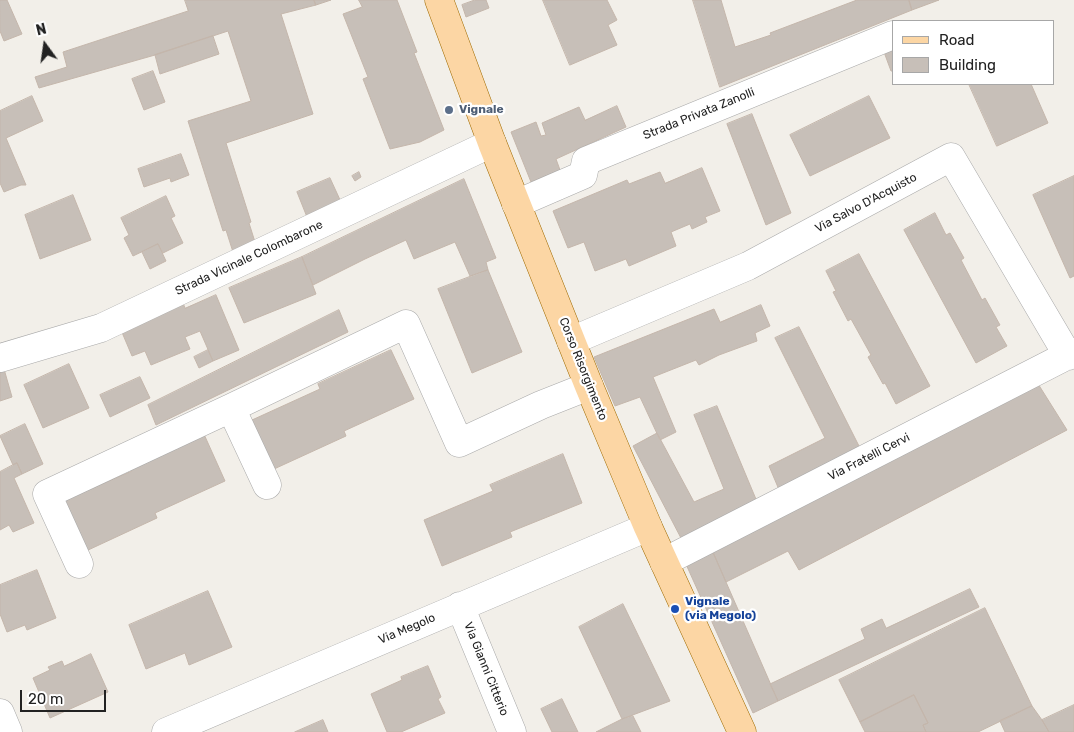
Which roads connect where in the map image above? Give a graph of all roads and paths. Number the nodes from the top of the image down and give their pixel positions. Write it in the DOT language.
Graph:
graph roads {
  1 [pos="439,0"];
  2 [pos="892,35"];
  3 [pos="492,143"];
  4 [pos="516,204"];
  5 [pos="571,341"];
  6 [pos="1071,354"];
  7 [pos="0,358"];
  8 [pos="589,386"];
  9 [pos="231,408"];
  10 [pos="267,485"];
  11 [pos="648,527"];
  12 [pos="664,562"];
  13 [pos="79,564"];
  14 [pos="460,606"];
  15 [pos="0,713"];
  16 [pos="8,732"];
  17 [pos="166,732"];
  18 [pos="512,732"];
  19 [pos="742,732"];
  1 -- 3 [label="main road, Corso Risorgimento"];
  2 -- 4 [label="street, Strada Privata Zanolli"];
  3 -- 4 [label="main road, Corso Risorgimento"];
  3 -- 7 [label="street, Strada Vicinale Colombarone"];
  4 -- 5 [label="main road, Corso Risorgimento"];
  5 -- 6 [label="street, Via Salvo D'Acquisto"];
  5 -- 8 [label="main road, Corso Risorgimento"];
  6 -- 12 [label="street, Via Fratelli Cervi"];
  8 -- 9 [label="street"];
  8 -- 11 [label="main road, Corso Risorgimento"];
  9 -- 10 [label="street"];
  9 -- 13 [label="street"];
  11 -- 12 [label="main road, Corso Risorgimento"];
  11 -- 14 [label="street, Via Megolo"];
  12 -- 19 [label="main road, Corso Risorgimento"];
  14 -- 17 [label="street, Via Megolo"];
  14 -- 18 [label="street, Via Gianni Citterio"];
  15 -- 16 [label="street"];
}
